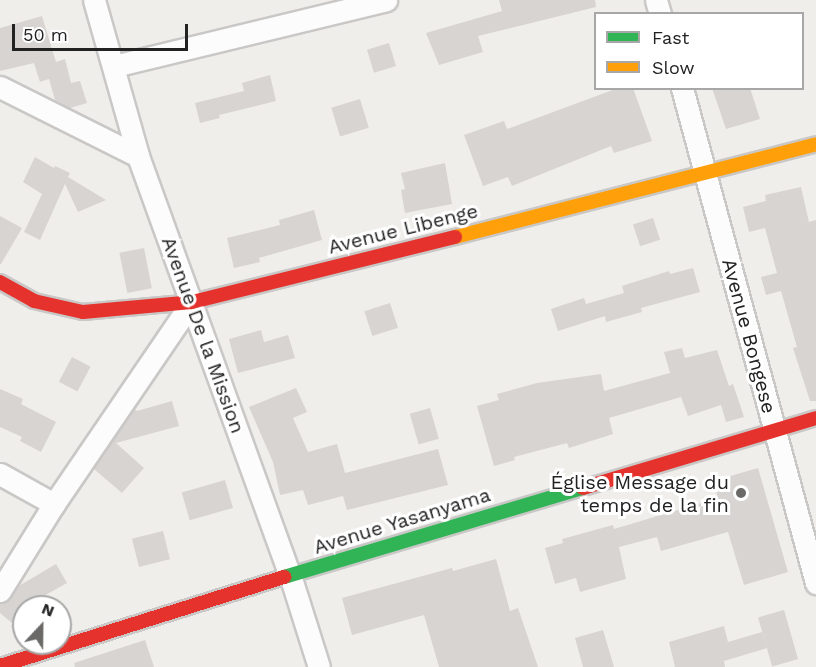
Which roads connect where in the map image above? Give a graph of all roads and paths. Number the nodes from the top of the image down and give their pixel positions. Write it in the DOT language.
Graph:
graph roads {
  1 [pos="94,0"];
  2 [pos="386,0"];
  3 [pos="114,66"];
  4 [pos="0,87"];
  5 [pos="683,90"];
  6 [pos="816,144"];
  7 [pos="138,156"];
  8 [pos="707,174"];
  9 [pos="0,282"];
  10 [pos="192,302"];
  11 [pos="816,418"];
  12 [pos="774,429"];
  13 [pos="0,474"];
  14 [pos="54,504"];
  15 [pos="290,575"];
  16 [pos="816,583"];
  17 [pos="0,591"];
  18 [pos="0,666"];
  19 [pos="319,667"];
  1 -- 3 [label="street, Avenue De la Mission"];
  2 -- 3 [label="street"];
  3 -- 7 [label="street, Avenue De la Mission"];
  4 -- 7 [label="street"];
  5 -- 8 [label="street, Avenue Bongese"];
  6 -- 8 [label="street, Avenue Libenge"];
  7 -- 10 [label="street, Avenue De la Mission"];
  8 -- 10 [label="street, Avenue Libenge"];
  8 -- 12 [label="street, Avenue Bongese"];
  9 -- 10 [label="street, Avenue Libenge"];
  10 -- 14 [label="street"];
  10 -- 15 [label="street, Avenue De la Mission"];
  11 -- 12 [label="street, Avenue Yasanyama"];
  12 -- 15 [label="street, Avenue Yasanyama"];
  12 -- 16 [label="street, Avenue Bongese"];
  13 -- 14 [label="street"];
  14 -- 17 [label="street"];
  15 -- 18 [label="street, Avenue Yasanyama"];
  15 -- 19 [label="street, Avenue De la Mission"];
}
